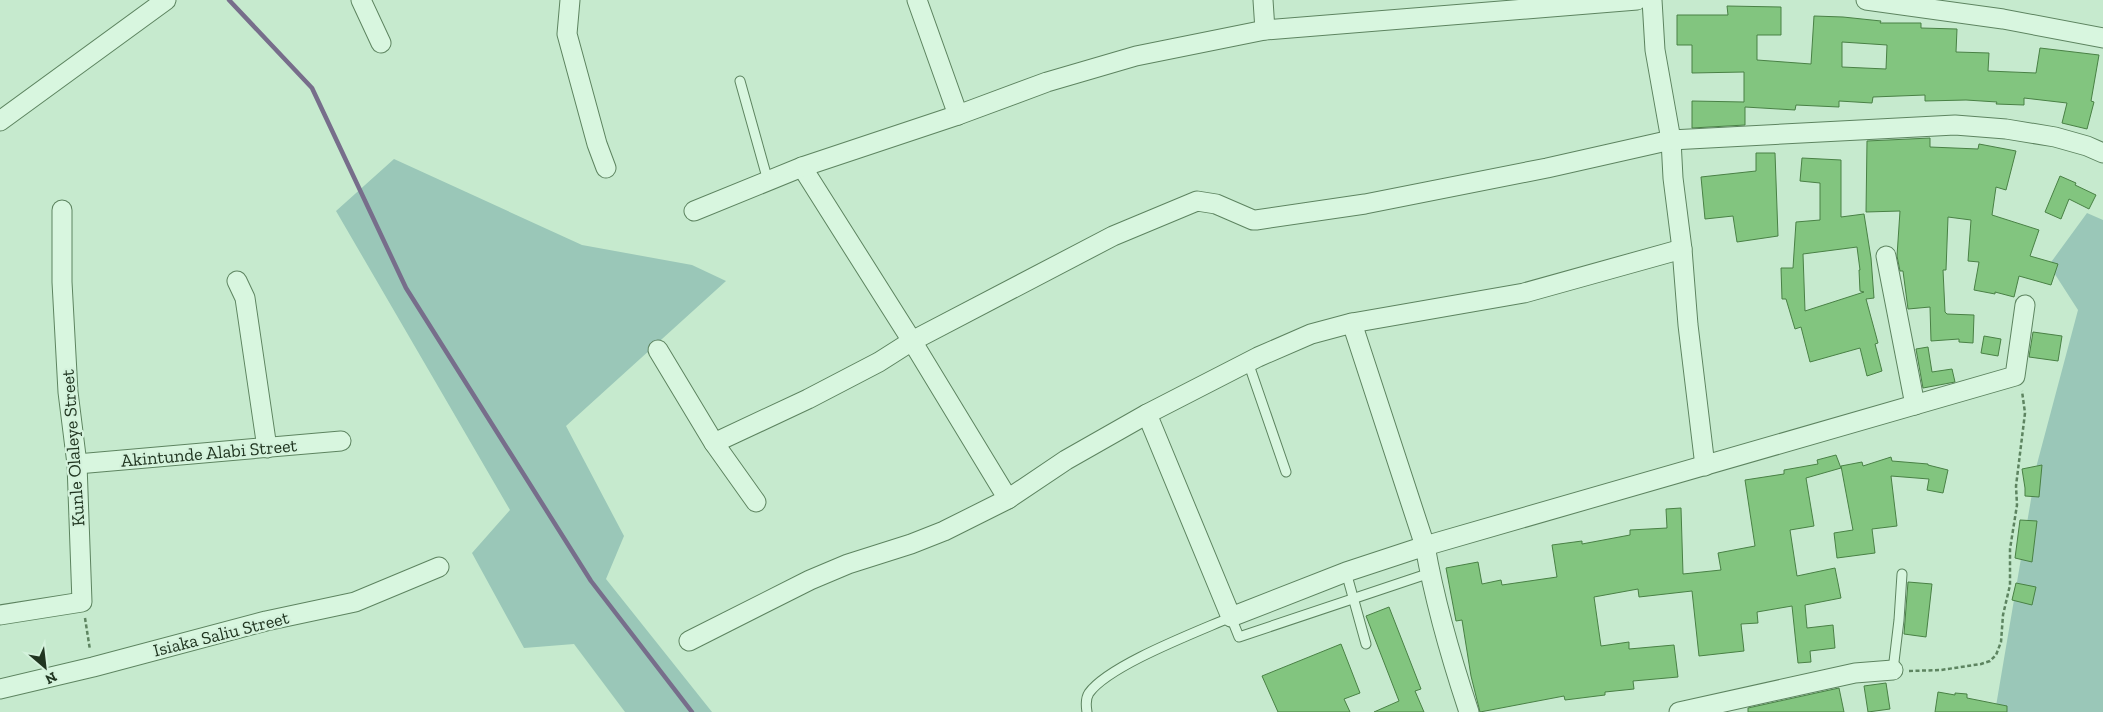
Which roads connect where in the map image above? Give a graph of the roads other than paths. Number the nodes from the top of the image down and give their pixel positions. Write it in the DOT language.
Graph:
graph roads {
  1 [pos="166,0"];
  2 [pos="361,0"];
  3 [pos="570,0"];
  4 [pos="917,0"];
  5 [pos="1263,0"];
  6 [pos="1637,0"];
  7 [pos="1652,0"];
  8 [pos="1866,0"];
  9 [pos="1265,30"];
  10 [pos="2103,38"];
  11 [pos="380,43"];
  12 [pos="740,81"];
  13 [pos="958,115"];
  14 [pos="0,122"];
  15 [pos="1672,140"];
  16 [pos="2103,153"];
  17 [pos="802,167"];
  18 [pos="606,168"];
  19 [pos="768,181"];
  20 [pos="62,210"];
  21 [pos="694,211"];
  22 [pos="1682,249"];
  23 [pos="1886,256"];
  24 [pos="238,281"];
  25 [pos="2025,305"];
  26 [pos="1352,323"];
  27 [pos="912,341"];
  28 [pos="658,350"];
  29 [pos="1248,362"];
  30 [pos="1915,405"];
  31 [pos="1146,414"];
  32 [pos="341,442"];
  33 [pos="714,443"];
  34 [pos="267,448"];
  35 [pos="77,464"];
  36 [pos="1705,466"];
  37 [pos="1286,472"];
  38 [pos="1008,499"];
  39 [pos="756,502"];
  40 [pos="1426,546"];
  41 [pos="439,567"];
  42 [pos="1346,572"];
  43 [pos="1430,573"];
  44 [pos="1902,574"];
  45 [pos="1353,598"];
  46 [pos="0,616"];
  47 [pos="1231,616"];
  48 [pos="689,641"];
  49 [pos="1366,644"];
  50 [pos="1893,670"];
  51 [pos="0,689"];
  52 [pos="1720,708"];
  53 [pos="1087,712"];
  54 [pos="1468,712"];
  55 [pos="1679,712"];
  1 -- 14 [label="street"];
  2 -- 11 [label="street"];
  3 -- 18 [label="street"];
  4 -- 13 [label="street"];
  5 -- 9 [label="street"];
  6 -- 9 [label="street"];
  7 -- 15 [label="street"];
  8 -- 10 [label="street"];
  9 -- 13 [label="street"];
  12 -- 19 [label="lane"];
  13 -- 17 [label="street"];
  15 -- 16 [label="street"];
  15 -- 22 [label="street"];
  15 -- 27 [label="street"];
  17 -- 19 [label="street"];
  17 -- 27 [label="street"];
  19 -- 21 [label="street"];
  20 -- 35 [label="street, Kunle Olaleye Street"];
  22 -- 26 [label="street"];
  22 -- 36 [label="street"];
  23 -- 30 [label="street"];
  24 -- 34 [label="street"];
  25 -- 30 [label="street"];
  26 -- 29 [label="street"];
  26 -- 40 [label="street"];
  27 -- 33 [label="street"];
  27 -- 38 [label="street"];
  28 -- 33 [label="street"];
  29 -- 31 [label="street"];
  29 -- 37 [label="lane"];
  30 -- 36 [label="street"];
  31 -- 38 [label="street"];
  31 -- 47 [label="street"];
  32 -- 34 [label="street, Akintunde Alabi Street"];
  33 -- 39 [label="street"];
  34 -- 35 [label="street, Akintunde Alabi Street"];
  35 -- 46 [label="street, Kunle Olaleye Street"];
  36 -- 40 [label="street"];
  38 -- 48 [label="street"];
  40 -- 42 [label="street"];
  40 -- 43 [label="street"];
  41 -- 51 [label="street, Isiaka Saliu Street"];
  42 -- 45 [label="lane"];
  42 -- 47 [label="street"];
  43 -- 45 [label="lane"];
  43 -- 54 [label="street"];
  44 -- 50 [label="lane"];
  45 -- 47 [label="lane"];
  45 -- 49 [label="lane"];
  47 -- 53 [label="lane"];
  50 -- 52 [label="street"];
  52 -- 55 [label="street"];
}
